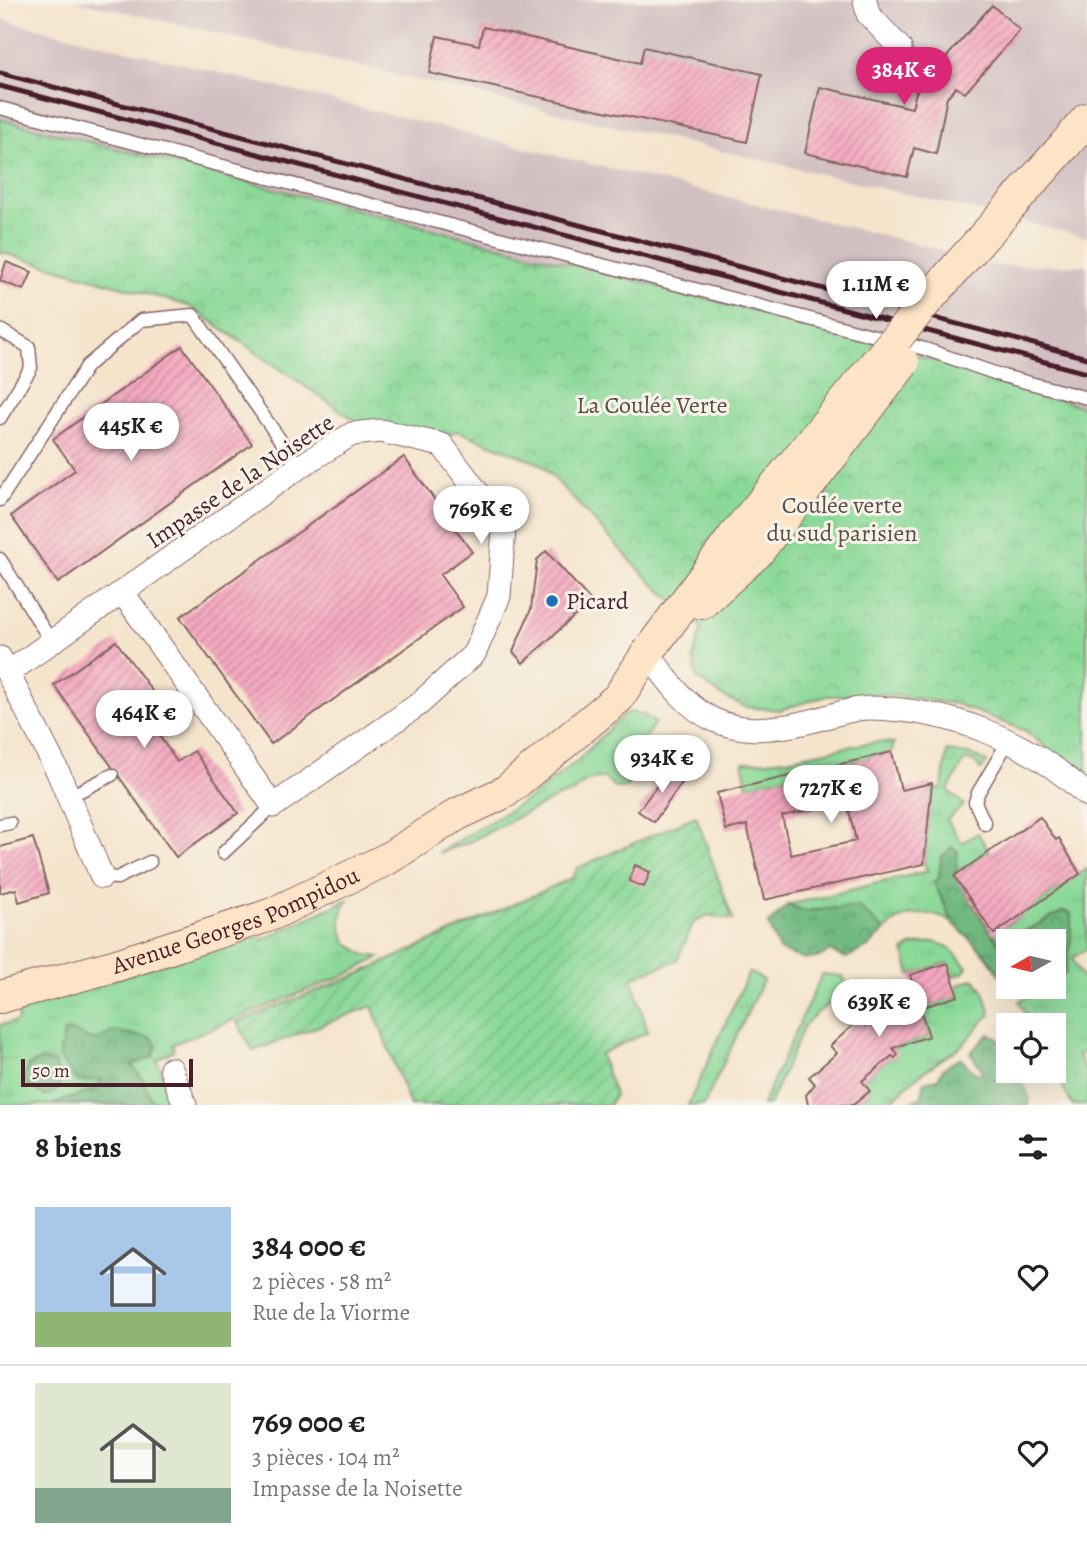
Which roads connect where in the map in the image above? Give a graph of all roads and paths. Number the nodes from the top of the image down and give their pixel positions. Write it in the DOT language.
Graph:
graph roads {
  1 [pos="866,7"];
  2 [pos="907,55"];
  3 [pos="0,108"];
  4 [pos="1087,119"];
  5 [pos="1075,149"];
  6 [pos="0,330"];
  7 [pos="1087,398"];
  8 [pos="0,418"];
  9 [pos="299,467"];
  10 [pos="0,500"];
  11 [pos="0,559"];
  12 [pos="123,593"];
  13 [pos="52,643"];
  14 [pos="648,652"];
  15 [pos="6,674"];
  16 [pos="1009,740"];
  17 [pos="112,775"];
  18 [pos="1087,795"];
  19 [pos="68,797"];
  20 [pos="273,806"];
  21 [pos="985,824"];
  22 [pos="223,853"];
  23 [pos="150,862"];
  24 [pos="102,877"];
  25 [pos="0,997"];
  26 [pos="171,1069"];
  27 [pos="185,1105"];
  1 -- 2 [label="street"];
  3 -- 7 [label="lane"];
  4 -- 5 [label="main road, Avenue Georges Pompidou"];
  5 -- 14 [label="main road, Avenue Georges Pompidou, bridge"];
  6 -- 8 [label="lane"];
  9 -- 10 [label="lane"];
  9 -- 12 [label="street, Impasse de la Noisette"];
  9 -- 20 [label="street, Impasse de la Noisette"];
  11 -- 13 [label="lane"];
  12 -- 13 [label="street, Impasse de la Noisette"];
  12 -- 20 [label="street"];
  13 -- 15 [label="street, Impasse de la Noisette"];
  14 -- 16 [label="street"];
  14 -- 25 [label="main road, Avenue Georges Pompidou"];
  15 -- 19 [label="street, Impasse de la Noisette"];
  16 -- 18 [label="street"];
  16 -- 21 [label="lane"];
  17 -- 19 [label="lane"];
  19 -- 24 [label="street, Impasse de la Noisette"];
  20 -- 22 [label="lane"];
  23 -- 24 [label="lane"];
  26 -- 27 [label="street"];
}
